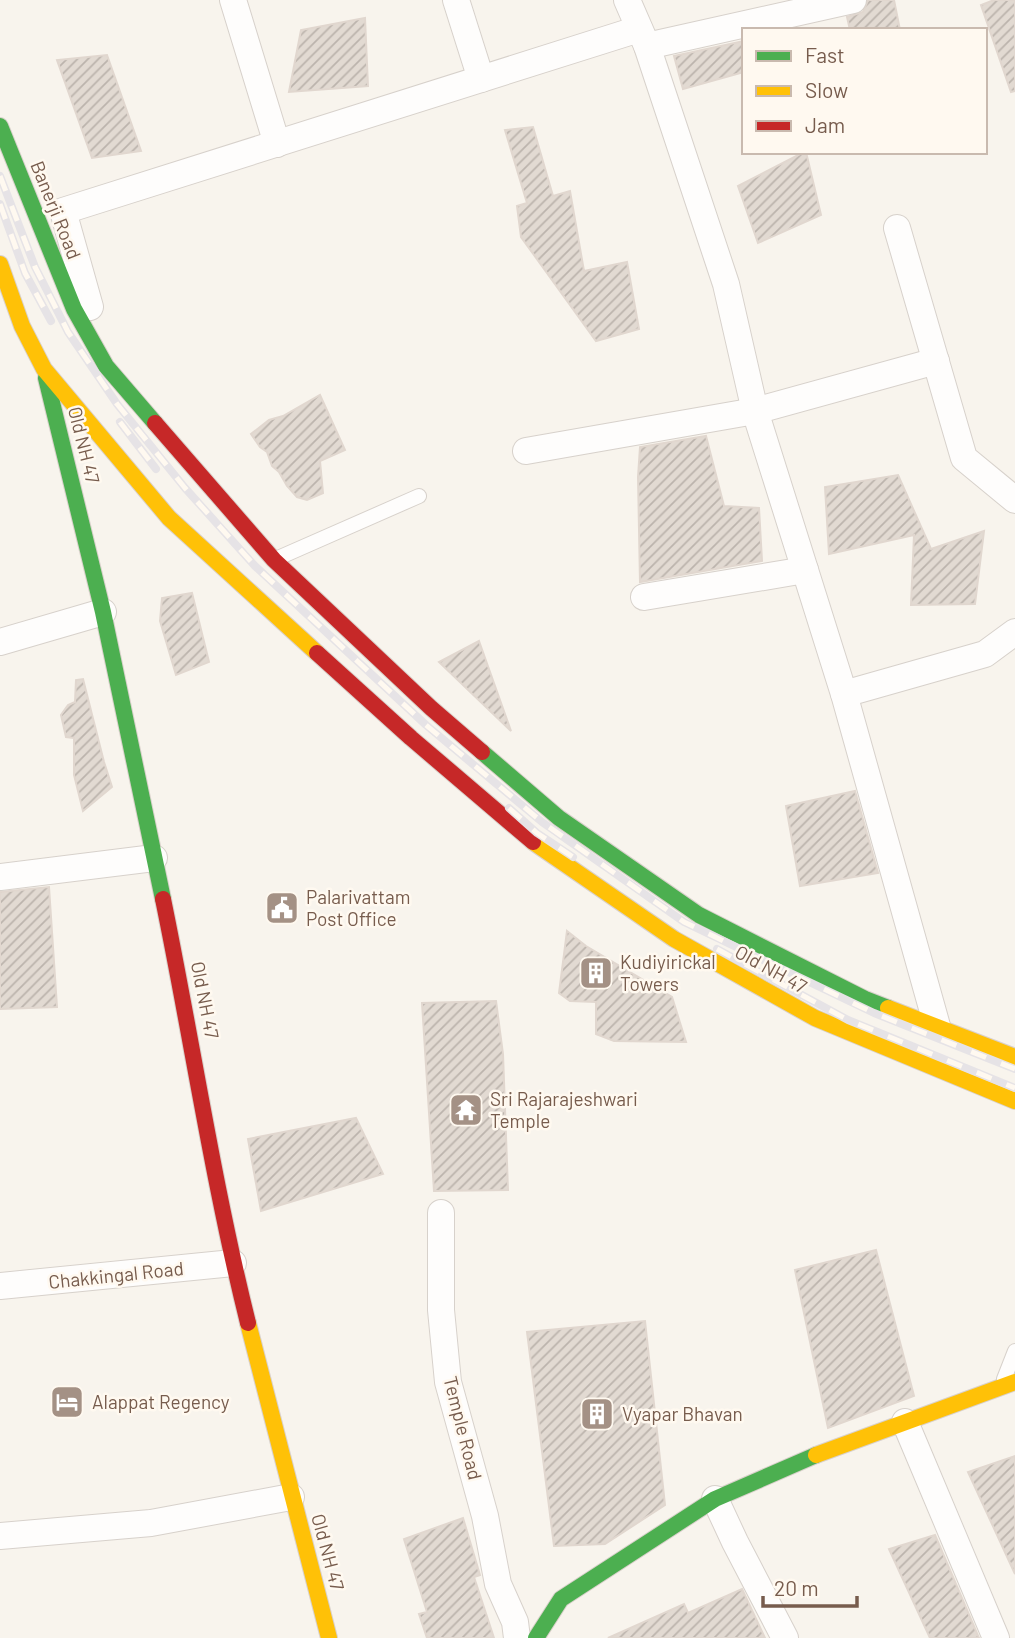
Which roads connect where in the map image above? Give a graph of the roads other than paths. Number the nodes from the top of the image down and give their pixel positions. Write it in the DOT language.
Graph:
graph roads {
  1 [pos="233,0"];
  2 [pos="456,0"];
  3 [pos="627,0"];
  4 [pos="853,0"];
  5 [pos="643,37"];
  6 [pos="481,79"];
  7 [pos="0,126"];
  8 [pos="277,144"];
  9 [pos="897,228"];
  10 [pos="0,264"];
  11 [pos="74,309"];
  12 [pos="11,328"];
  13 [pos="936,361"];
  14 [pos="106,366"];
  15 [pos="44,369"];
  16 [pos="755,411"];
  17 [pos="526,451"];
  18 [pos="419,496"];
  19 [pos="1015,500"];
  20 [pos="274,560"];
  21 [pos="804,570"];
  22 [pos="644,597"];
  23 [pos="103,612"];
  24 [pos="1015,632"];
  25 [pos="0,642"];
  26 [pos="844,694"];
  27 [pos="154,858"];
  28 [pos="0,877"];
  29 [pos="937,1026"];
  30 [pos="1015,1057"];
  31 [pos="1015,1101"];
  32 [pos="441,1213"];
  33 [pos="233,1263"];
  34 [pos="0,1286"];
  35 [pos="1015,1351"];
  36 [pos="1008,1384"];
  37 [pos="905,1422"];
  38 [pos="291,1497"];
  39 [pos="715,1499"];
  40 [pos="0,1536"];
  41 [pos="329,1638"];
  42 [pos="517,1638"];
  43 [pos="536,1638"];
  44 [pos="786,1638"];
  45 [pos="996,1638"];
  1 -- 8 [label="street"];
  2 -- 6 [label="street"];
  3 -- 5 [label="street"];
  4 -- 5 [label="street"];
  5 -- 6 [label="street"];
  5 -- 16 [label="street"];
  6 -- 8 [label="street"];
  7 -- 11 [label="main road, Banerji Road"];
  8 -- 14 [label="street"];
  9 -- 13 [label="street"];
  10 -- 12 [label="main road"];
  11 -- 14 [label="main road, Old NH 47"];
  12 -- 15 [label="main road, Old NH 47"];
  13 -- 16 [label="street"];
  13 -- 19 [label="street"];
  14 -- 20 [label="main road, Old NH 47"];
  15 -- 23 [label="main road, Old NH 47"];
  15 -- 31 [label="main road, Old NH 47"];
  16 -- 17 [label="street"];
  16 -- 21 [label="street"];
  18 -- 20 [label="lane"];
  20 -- 29 [label="main road, Old NH 47"];
  21 -- 22 [label="street"];
  21 -- 26 [label="street"];
  23 -- 25 [label="street"];
  23 -- 27 [label="main road, Old NH 47"];
  24 -- 26 [label="street"];
  26 -- 29 [label="street"];
  27 -- 28 [label="street"];
  27 -- 33 [label="main road, Old NH 47"];
  29 -- 30 [label="main road, Old NH 47"];
  32 -- 42 [label="street, Temple Road"];
  33 -- 34 [label="street, Chakkingal Road"];
  33 -- 38 [label="main road, Old NH 47"];
  35 -- 36 [label="lane"];
  36 -- 37 [label="main road"];
  37 -- 39 [label="main road"];
  37 -- 45 [label="street"];
  38 -- 40 [label="street"];
  38 -- 41 [label="main road, Old NH 47"];
  39 -- 43 [label="main road"];
  39 -- 44 [label="street"];
}
